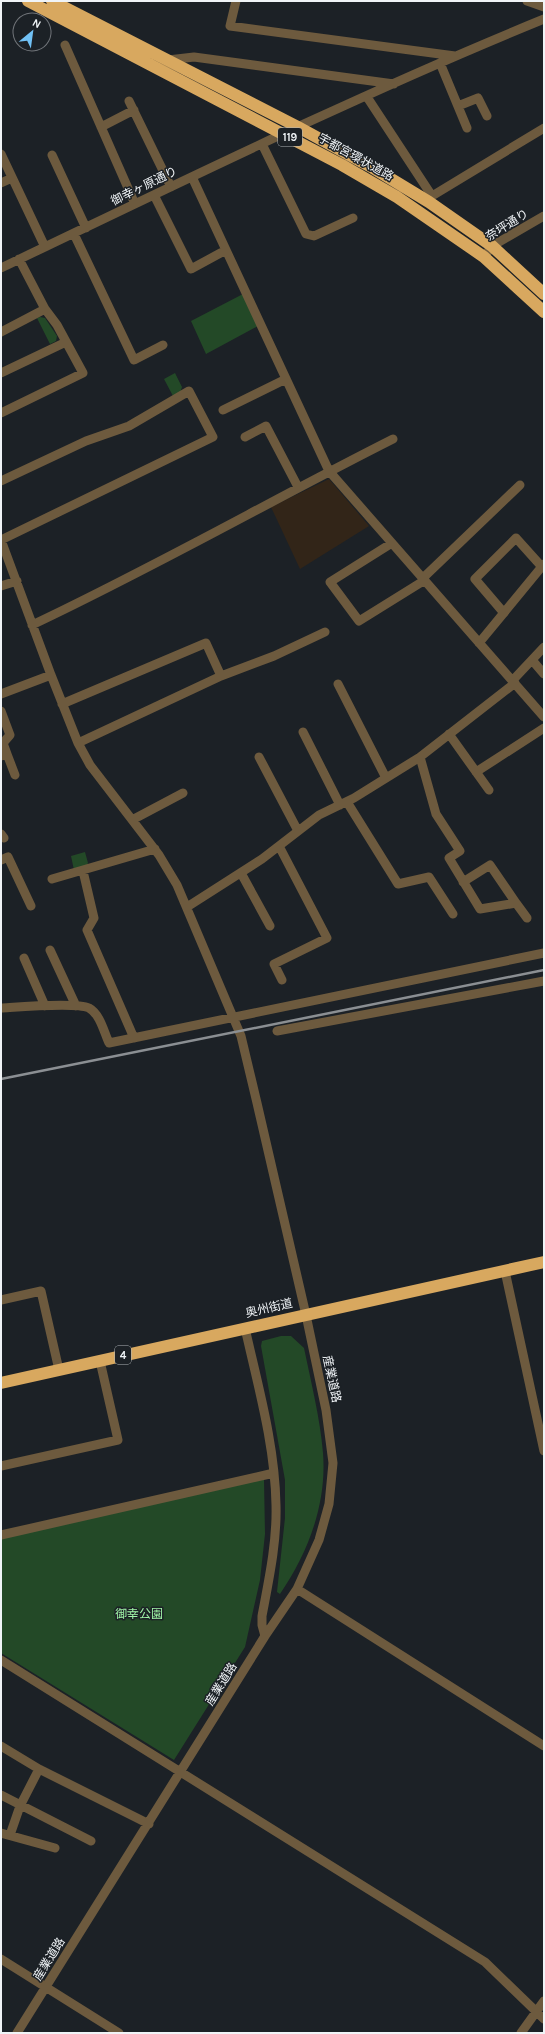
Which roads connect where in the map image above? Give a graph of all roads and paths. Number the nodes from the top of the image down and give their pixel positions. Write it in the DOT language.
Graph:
graph roads {
  1 [pos="18,1"];
  2 [pos="28,1"];
  3 [pos="52,1"];
  4 [pos="57,1"];
  5 [pos="236,1"];
  6 [pos="527,1"];
  7 [pos="544,7"];
  8 [pos="544,20"];
  9 [pos="92,28"];
  10 [pos="65,45"];
  11 [pos="455,56"];
  12 [pos="168,60"];
  13 [pos="440,63"];
  14 [pos="395,84"];
  15 [pos="367,97"];
  16 [pos="129,101"];
  17 [pos="458,106"];
  18 [pos="134,110"];
  19 [pos="487,116"];
  20 [pos="101,127"];
  21 [pos="298,127"];
  22 [pos="468,128"];
  23 [pos="544,128"];
  24 [pos="284,134"];
  25 [pos="262,144"];
  26 [pos="1,154"];
  27 [pos="52,154"];
  28 [pos="192,177"];
  29 [pos="12,178"];
  30 [pos="1,183"];
  31 [pos="172,187"];
  32 [pos="154,195"];
  33 [pos="430,199"];
  34 [pos="135,204"];
  35 [pos="544,216"];
  36 [pos="353,218"];
  37 [pos="86,228"];
  38 [pos="74,234"];
  39 [pos="492,246"];
  40 [pos="45,247"];
  41 [pos="226,250"];
  42 [pos="484,257"];
  43 [pos="19,259"];
  44 [pos="1,268"];
  45 [pos="544,294"];
  46 [pos="45,309"];
  47 [pos="544,312"];
  48 [pos="1,332"];
  49 [pos="66,342"];
  50 [pos="163,345"];
  51 [pos="1,374"];
  52 [pos="286,379"];
  53 [pos="223,410"];
  54 [pos="1,413"];
  55 [pos="245,437"];
  56 [pos="393,439"];
  57 [pos="329,471"];
  58 [pos="1,481"];
  59 [pos="520,485"];
  60 [pos="298,487"];
  61 [pos="1,540"];
  62 [pos="392,543"];
  63 [pos="543,565"];
  64 [pos="424,579"];
  65 [pos="17,581"];
  66 [pos="1,586"];
  67 [pos="504,613"];
  68 [pos="32,625"];
  69 [pos="325,632"];
  70 [pos="479,643"];
  71 [pos="544,647"];
  72 [pos="532,660"];
  73 [pos="544,674"];
  74 [pos="51,676"];
  75 [pos="222,676"];
  76 [pos="514,682"];
  77 [pos="338,684"];
  78 [pos="1,694"];
  79 [pos="62,704"];
  80 [pos="1,711"];
  81 [pos="544,716"];
  82 [pos="544,728"];
  83 [pos="303,732"];
  84 [pos="449,734"];
  85 [pos="78,743"];
  86 [pos="4,755"];
  87 [pos="259,756"];
  88 [pos="420,757"];
  89 [pos="476,772"];
  90 [pos="15,775"];
  91 [pos="386,778"];
  92 [pos="489,790"];
  93 [pos="183,794"];
  94 [pos="343,803"];
  95 [pos="132,820"];
  96 [pos="298,831"];
  97 [pos="279,846"];
  98 [pos="155,849"];
  99 [pos="1,860"];
  100 [pos="83,871"];
  101 [pos="241,873"];
  102 [pos="52,880"];
  103 [pos="463,882"];
  104 [pos="516,902"];
  105 [pos="31,906"];
  106 [pos="187,907"];
  107 [pos="453,914"];
  108 [pos="527,918"];
  109 [pos="270,926"];
  110 [pos="50,950"];
  111 [pos="544,953"];
  112 [pos="24,958"];
  113 [pos="282,980"];
  114 [pos="544,981"];
  115 [pos="45,1006"];
  116 [pos="76,1006"];
  117 [pos="1,1008"];
  118 [pos="232,1016"];
  119 [pos="277,1031"];
  120 [pos="134,1038"];
  121 [pos="544,1262"];
  122 [pos="505,1271"];
  123 [pos="1,1300"];
  124 [pos="306,1315"];
  125 [pos="246,1328"];
  126 [pos="100,1361"];
  127 [pos="59,1370"];
  128 [pos="1,1383"];
  129 [pos="544,1451"];
  130 [pos="1,1466"];
  131 [pos="274,1473"];
  132 [pos="1,1535"];
  133 [pos="297,1589"];
  134 [pos="265,1636"];
  135 [pos="1,1660"];
  136 [pos="1,1746"];
  137 [pos="544,1746"];
  138 [pos="39,1769"];
  139 [pos="181,1773"];
  140 [pos="1,1795"];
  141 [pos="20,1806"];
  142 [pos="149,1824"];
  143 [pos="5,1834"];
  144 [pos="91,1841"];
  145 [pos="55,1848"];
  146 [pos="1,1959"];
  147 [pos="46,1987"];
  148 [pos="544,2001"];
  149 [pos="536,2011"];
  150 [pos="544,2019"];
  151 [pos="17,2033"];
  152 [pos="119,2033"];
  153 [pos="522,2033"];
  1 -- 9 [label="highway, 119"];
  2 -- 9 [label="highway, 宇都宮環状道路 / 119"];
  3 -- 9 [label="highway, 宇都宮環状道路 / 119"];
  4 -- 9 [label="highway, 119"];
  5 -- 11 [label="street"];
  6 -- 7 [label="street"];
  8 -- 11 [label="street, 御幸ヶ原通り"];
  9 -- 12 [label="highway, 宇都宮環状道路 / 119"];
  9 -- 24 [label="highway, 宇都宮環状道路 / 119"];
  10 -- 20 [label="street"];
  11 -- 13 [label="street, 御幸ヶ原通り"];
  12 -- 14 [label="street"];
  12 -- 21 [label="highway, 宇都宮環状道路 / 119"];
  13 -- 14 [label="street, 御幸ヶ原通り"];
  13 -- 17 [label="street"];
  14 -- 15 [label="street, 御幸ヶ原通り"];
  15 -- 21 [label="street, 御幸ヶ原通り"];
  15 -- 33 [label="street"];
  16 -- 18 [label="street"];
  17 -- 19 [label="street"];
  17 -- 22 [label="street"];
  18 -- 20 [label="street"];
  18 -- 31 [label="street"];
  20 -- 34 [label="street"];
  21 -- 24 [label="street, 御幸ヶ原通り"];
  21 -- 33 [label="highway, 宇都宮環状道路 / 119"];
  23 -- 33 [label="street"];
  24 -- 25 [label="street, 御幸ヶ原通り"];
  24 -- 42 [label="highway, 宇都宮環状道路 / 119"];
  25 -- 28 [label="street, 御幸ヶ原通り"];
  25 -- 36 [label="street"];
  26 -- 29 [label="street"];
  27 -- 37 [label="street"];
  28 -- 31 [label="street, 御幸ヶ原通り"];
  28 -- 41 [label="street"];
  29 -- 30 [label="street"];
  29 -- 40 [label="street"];
  31 -- 32 [label="street, 御幸ヶ原通り"];
  32 -- 34 [label="street, 御幸ヶ原通り"];
  32 -- 41 [label="street"];
  33 -- 39 [label="highway, 宇都宮環状道路 / 119"];
  34 -- 37 [label="street, 御幸ヶ原通り"];
  35 -- 39 [label="street, 奈坪通り"];
  37 -- 38 [label="street, 御幸ヶ原通り"];
  38 -- 40 [label="street, 御幸ヶ原通り"];
  38 -- 50 [label="street"];
  39 -- 42 [label="street, 奈坪通り"];
  39 -- 45 [label="highway, 宇都宮環状道路 / 119"];
  40 -- 43 [label="street, 御幸ヶ原通り"];
  41 -- 52 [label="street"];
  42 -- 47 [label="highway, 宇都宮環状道路 / 119"];
  43 -- 44 [label="street, 御幸ヶ原通り"];
  43 -- 46 [label="street"];
  46 -- 48 [label="street"];
  46 -- 49 [label="street"];
  49 -- 51 [label="street"];
  49 -- 54 [label="street"];
  52 -- 53 [label="street"];
  52 -- 57 [label="street"];
  55 -- 60 [label="street"];
  56 -- 57 [label="street"];
  57 -- 60 [label="street"];
  57 -- 62 [label="street"];
  58 -- 61 [label="street"];
  59 -- 64 [label="street"];
  60 -- 68 [label="street"];
  61 -- 65 [label="street, 産業道路"];
  62 -- 64 [label="street"];
  62 -- 64 [label="street"];
  63 -- 67 [label="street"];
  63 -- 67 [label="street"];
  64 -- 70 [label="street"];
  65 -- 66 [label="street"];
  65 -- 68 [label="street, 産業道路"];
  67 -- 70 [label="street"];
  68 -- 74 [label="street, 産業道路"];
  69 -- 75 [label="street"];
  70 -- 76 [label="street"];
  71 -- 72 [label="street"];
  72 -- 73 [label="street"];
  72 -- 76 [label="street"];
  74 -- 78 [label="street"];
  74 -- 79 [label="street, 産業道路"];
  75 -- 79 [label="street"];
  75 -- 85 [label="street"];
  76 -- 81 [label="street"];
  76 -- 84 [label="street"];
  77 -- 91 [label="street"];
  79 -- 85 [label="street, 産業道路"];
  80 -- 86 [label="street"];
  82 -- 89 [label="street"];
  83 -- 94 [label="street"];
  84 -- 88 [label="street"];
  84 -- 89 [label="street"];
  85 -- 95 [label="street, 産業道路"];
  86 -- 90 [label="street"];
  87 -- 96 [label="street"];
  88 -- 91 [label="street"];
  88 -- 103 [label="street"];
  89 -- 92 [label="street"];
  91 -- 94 [label="street"];
  93 -- 95 [label="street"];
  94 -- 96 [label="street"];
  94 -- 107 [label="street"];
  95 -- 98 [label="street, 産業道路"];
  96 -- 97 [label="street"];
  97 -- 101 [label="street"];
  97 -- 113 [label="street"];
  98 -- 100 [label="street"];
  98 -- 106 [label="street, 産業道路"];
  99 -- 105 [label="street"];
  100 -- 102 [label="street"];
  100 -- 120 [label="street"];
  101 -- 106 [label="street"];
  101 -- 109 [label="street"];
  103 -- 104 [label="street"];
  103 -- 104 [label="street"];
  104 -- 108 [label="street"];
  106 -- 118 [label="street, 産業道路"];
  110 -- 116 [label="street"];
  111 -- 118 [label="street"];
  112 -- 115 [label="street"];
  114 -- 119 [label="street"];
  115 -- 116 [label="street"];
  115 -- 117 [label="street"];
  116 -- 120 [label="street"];
  118 -- 120 [label="street"];
  118 -- 124 [label="street, 産業道路"];
  121 -- 122 [label="highway, 奥州街道 / 4"];
  122 -- 124 [label="highway, 奥州街道 / 4"];
  122 -- 129 [label="street"];
  123 -- 127 [label="street"];
  124 -- 125 [label="highway, 奥州街道 / 4"];
  124 -- 133 [label="street, 産業道路"];
  125 -- 126 [label="highway, 奥州街道 / 4"];
  125 -- 131 [label="street"];
  126 -- 127 [label="highway, 奥州街道 / 4"];
  126 -- 130 [label="street"];
  127 -- 128 [label="highway, 奥州街道 / 4"];
  131 -- 132 [label="street"];
  131 -- 134 [label="street"];
  133 -- 134 [label="street, 産業道路"];
  133 -- 137 [label="street"];
  134 -- 139 [label="street, 産業道路"];
  135 -- 139 [label="street"];
  136 -- 138 [label="street"];
  138 -- 141 [label="street"];
  138 -- 142 [label="street"];
  139 -- 142 [label="street, 産業道路"];
  139 -- 149 [label="street"];
  140 -- 141 [label="street"];
  141 -- 143 [label="street"];
  141 -- 144 [label="street"];
  142 -- 147 [label="street, 産業道路"];
  143 -- 145 [label="street"];
  146 -- 147 [label="street"];
  147 -- 151 [label="street, 産業道路"];
  147 -- 152 [label="street"];
  148 -- 149 [label="street"];
  149 -- 150 [label="street"];
  149 -- 153 [label="street"];
}
